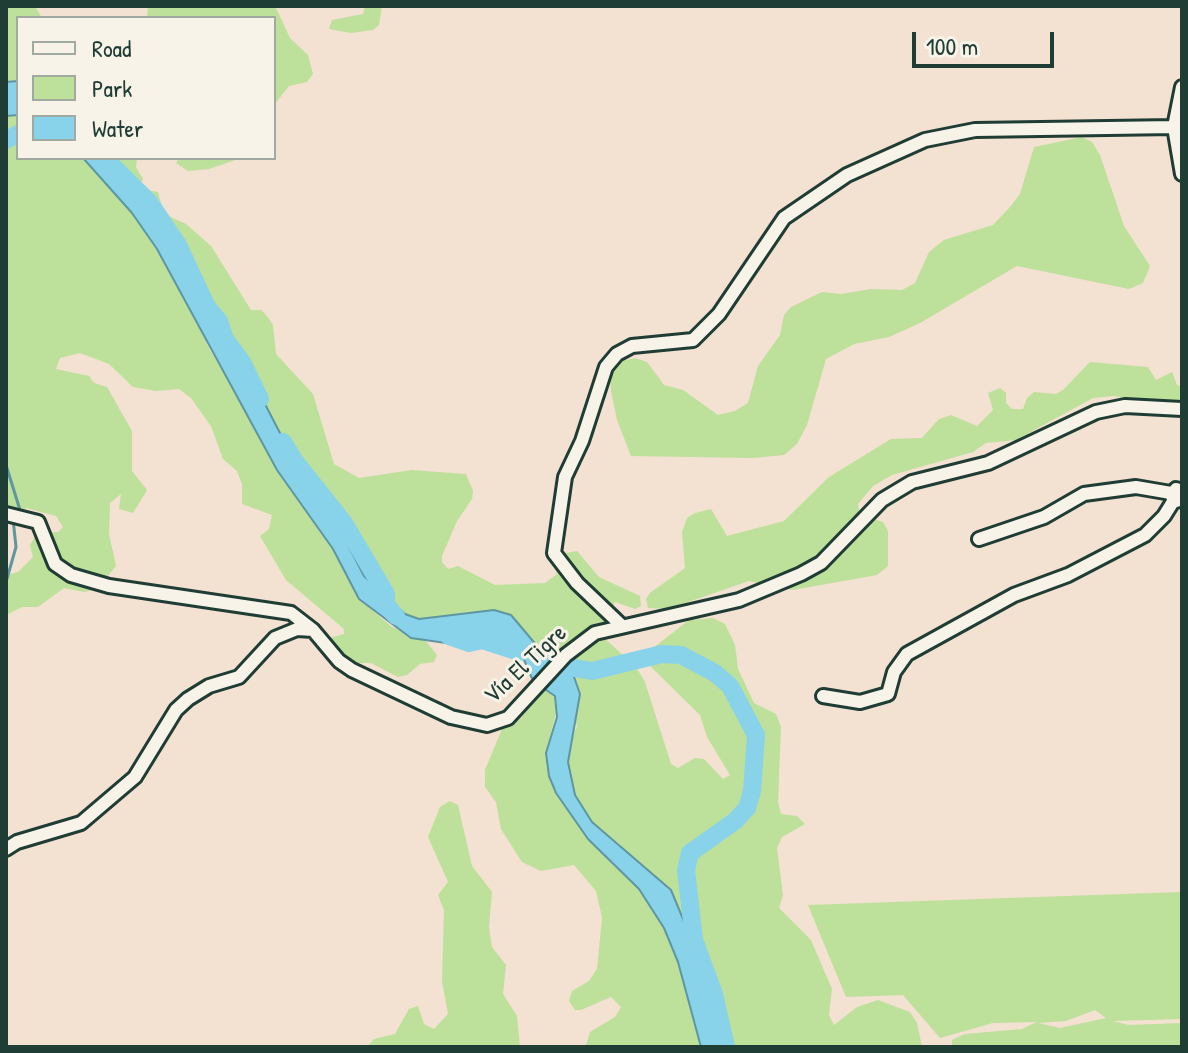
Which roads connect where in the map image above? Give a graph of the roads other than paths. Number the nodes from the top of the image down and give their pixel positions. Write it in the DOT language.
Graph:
graph roads {
  1 [pos="1182,87"];
  2 [pos="1174,127"];
  3 [pos="1182,174"];
  4 [pos="1182,409"];
  5 [pos="1177,496"];
  6 [pos="6,514"];
  7 [pos="979,539"];
  8 [pos="621,625"];
  9 [pos="313,630"];
  10 [pos="823,696"];
  11 [pos="6,849"];
  1 -- 2 [label="street"];
  2 -- 3 [label="street"];
  2 -- 8 [label="street"];
  4 -- 8 [label="street, Vía El Tigre"];
  5 -- 7 [label="street"];
  5 -- 10 [label="street"];
  6 -- 9 [label="street, Vía El Tigre"];
  8 -- 9 [label="street, Vía El Tigre"];
  9 -- 11 [label="street"];
}
